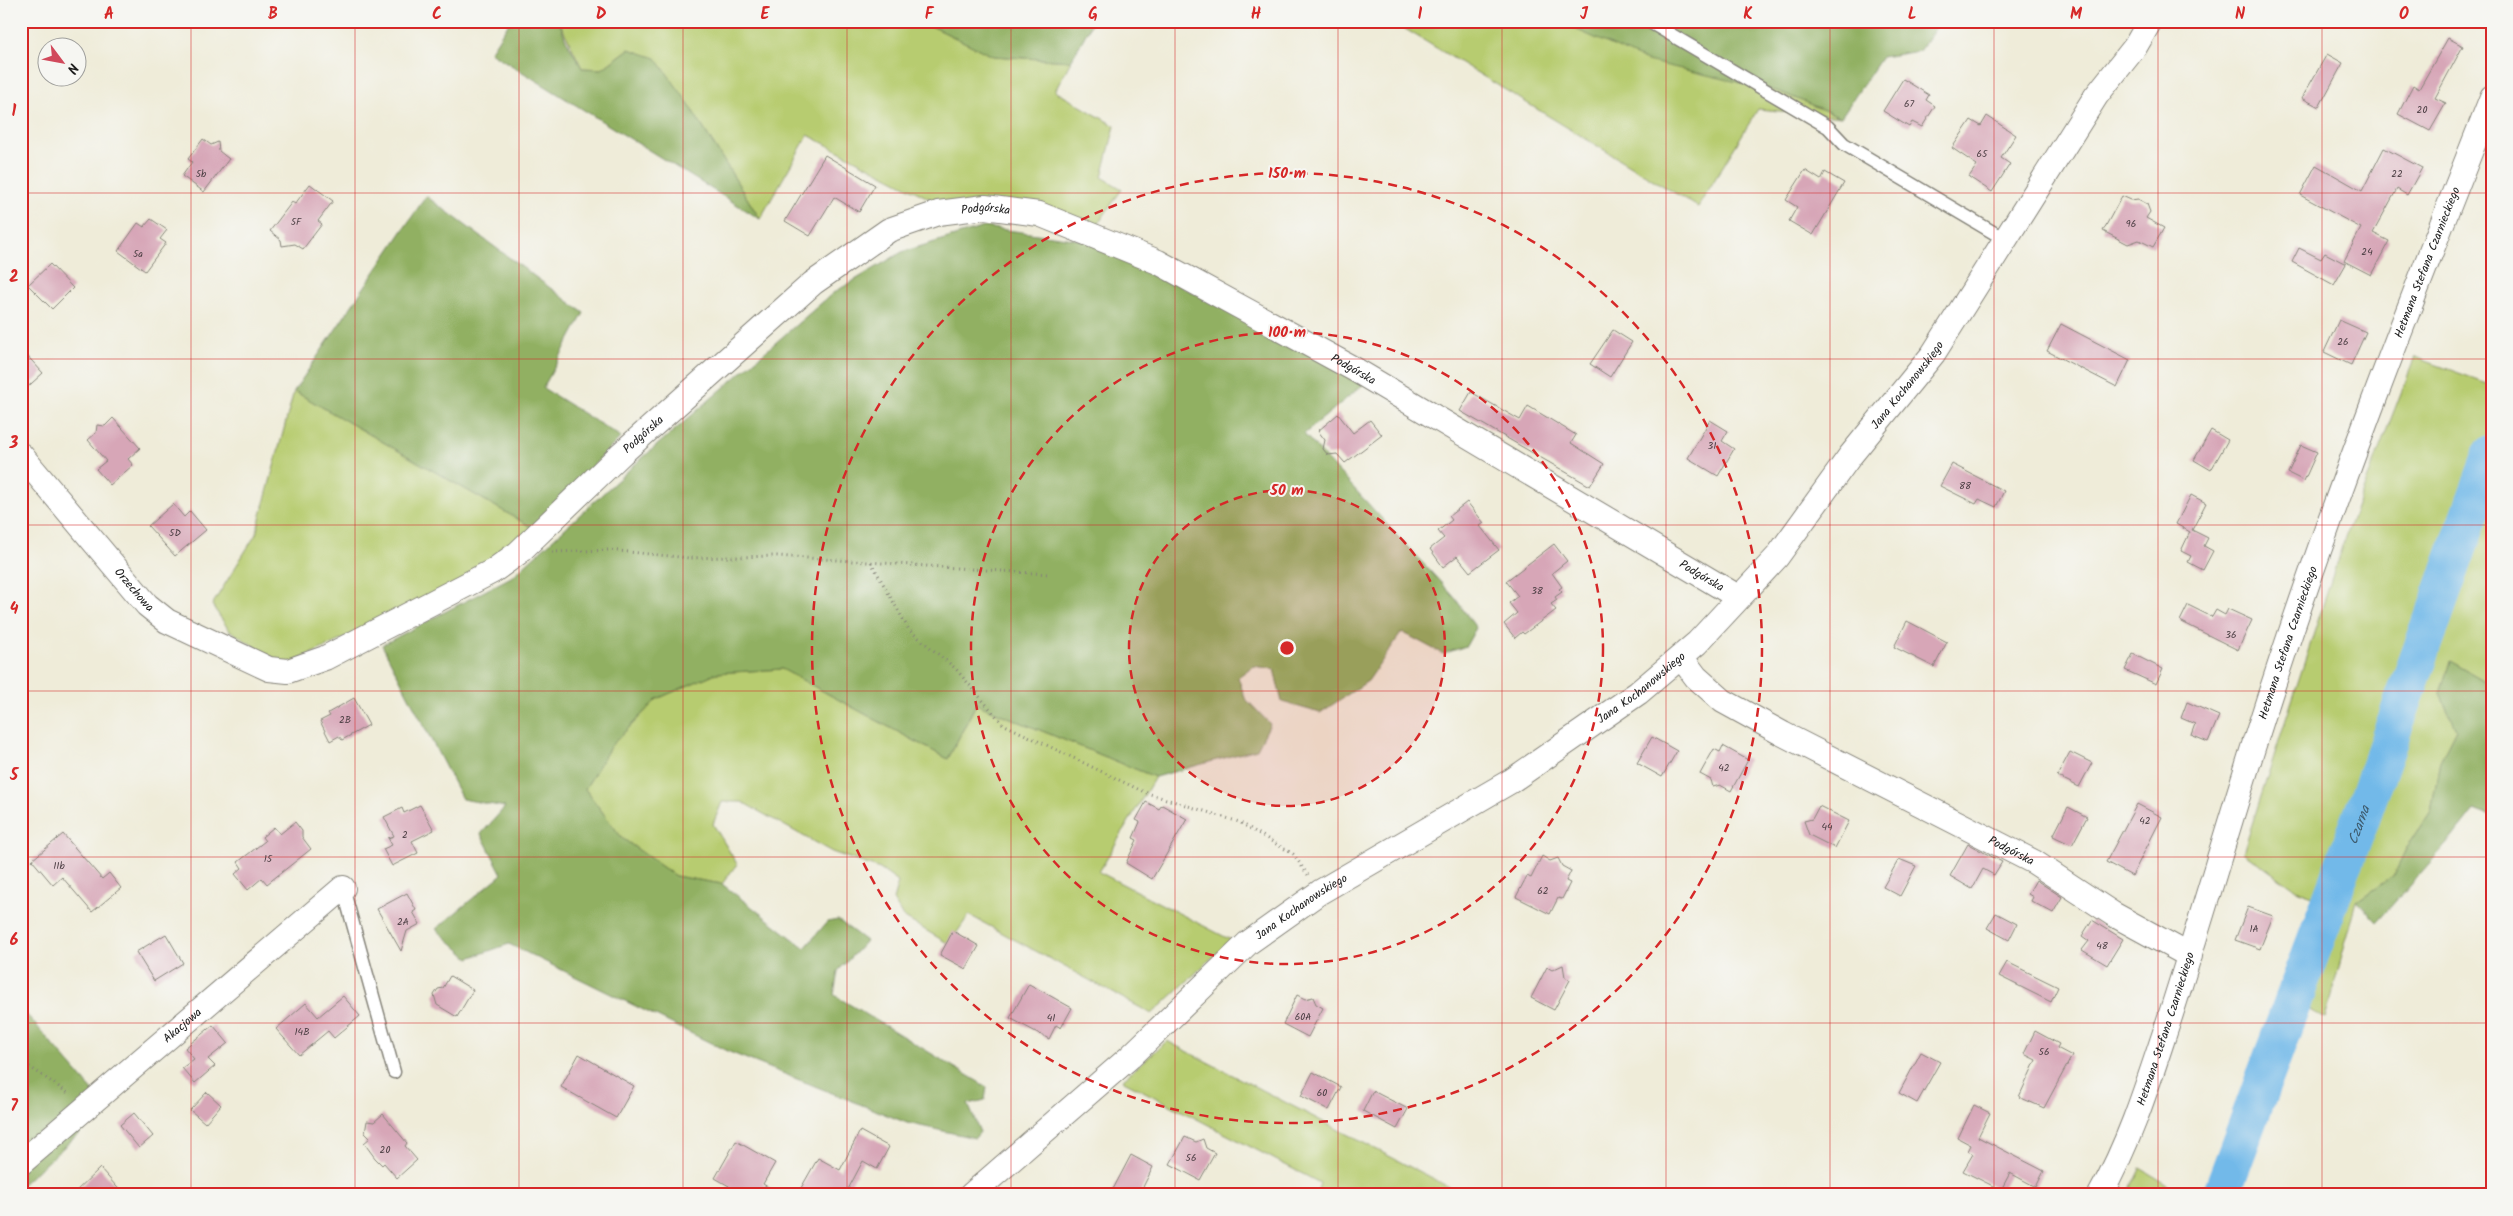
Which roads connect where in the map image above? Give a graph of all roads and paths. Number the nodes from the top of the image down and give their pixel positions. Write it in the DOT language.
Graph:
graph roads {
  1 [pos="1648,21"];
  2 [pos="2150,21"];
  3 [pos="2492,97"];
  4 [pos="2006,240"];
  5 [pos="21,455"];
  6 [pos="518,553"];
  7 [pos="871,562"];
  8 [pos="1048,574"];
  9 [pos="1738,597"];
  10 [pos="1681,657"];
  11 [pos="288,671"];
  12 [pos="343,888"];
  13 [pos="1320,892"];
  14 [pos="2190,956"];
  15 [pos="21,1060"];
  16 [pos="394,1072"];
  17 [pos="86,1107"];
  18 [pos="21,1163"];
  19 [pos="971,1195"];
  20 [pos="2100,1195"];
  1 -- 4 [label="lane"];
  2 -- 4 [label="street, Jana Kochanowskiego"];
  3 -- 14 [label="street, Hetmana Stefana Czarnieckiego"];
  4 -- 9 [label="street, Jana Kochanowskiego"];
  5 -- 11 [label="street, Orzechowa"];
  6 -- 7 [label="path"];
  6 -- 9 [label="street, Podgórska"];
  6 -- 11 [label="street, Podgórska"];
  7 -- 8 [label="path"];
  7 -- 13 [label="path"];
  9 -- 10 [label="street, Jana Kochanowskiego"];
  10 -- 13 [label="street, Jana Kochanowskiego"];
  10 -- 14 [label="street, Podgórska"];
  12 -- 16 [label="lane"];
  12 -- 17 [label="street, Akacjowa"];
  13 -- 19 [label="street, Jana Kochanowskiego"];
  14 -- 20 [label="street, Hetmana Stefana Czarnieckiego"];
  15 -- 17 [label="path"];
  17 -- 18 [label="street, Akacjowa"];
}
